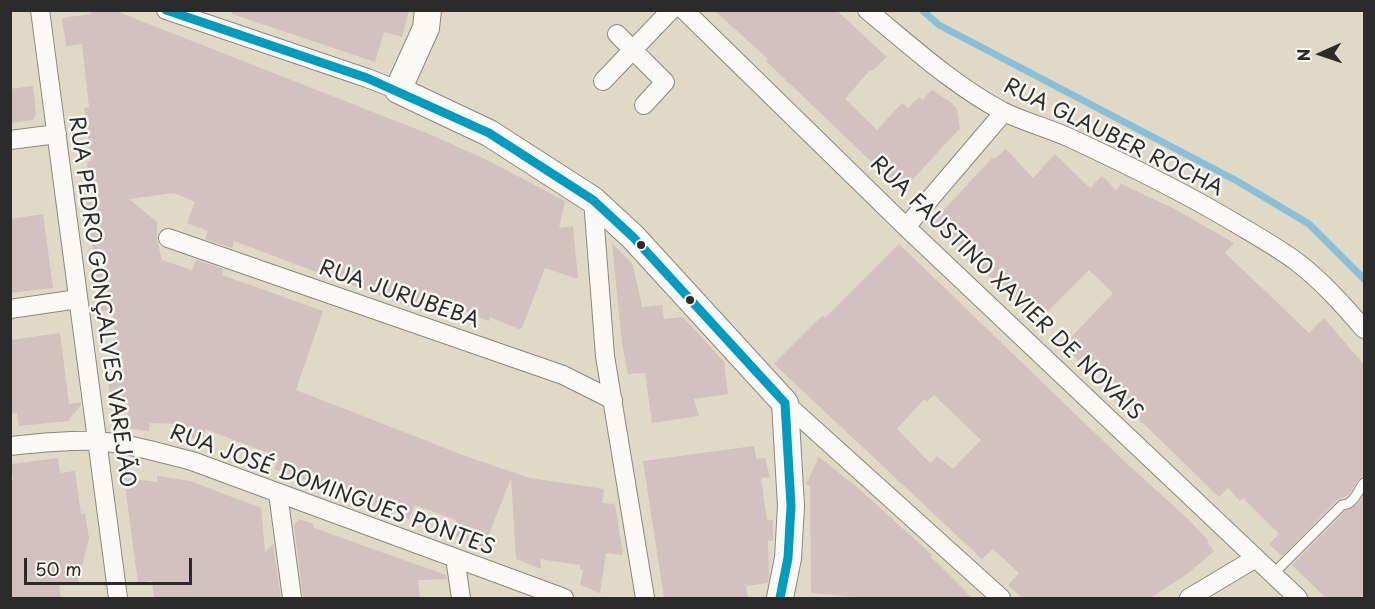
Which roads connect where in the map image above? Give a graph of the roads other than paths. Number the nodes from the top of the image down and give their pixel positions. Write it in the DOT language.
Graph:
graph roads {
  1 [pos="40,10"];
  2 [pos="166,10"];
  3 [pos="428,10"];
  4 [pos="671,10"];
  5 [pos="684,10"];
  6 [pos="867,10"];
  7 [pos="617,34"];
  8 [pos="633,50"];
  9 [pos="603,81"];
  10 [pos="398,90"];
  11 [pos="644,105"];
  12 [pos="1004,112"];
  13 [pos="57,134"];
  14 [pos="10,140"];
  15 [pos="593,200"];
  16 [pos="906,227"];
  17 [pos="168,238"];
  18 [pos="78,299"];
  19 [pos="10,309"];
  20 [pos="1365,329"];
  21 [pos="613,400"];
  22 [pos="785,403"];
  23 [pos="97,441"];
  24 [pos="10,446"];
  25 [pos="1365,483"];
  26 [pos="278,493"];
  27 [pos="455,558"];
  28 [pos="1256,558"];
  29 [pos="1272,575"];
  30 [pos="118,598"];
  31 [pos="292,598"];
  32 [pos="460,598"];
  33 [pos="564,598"];
  34 [pos="645,598"];
  35 [pos="780,598"];
  36 [pos="1001,598"];
  37 [pos="1189,598"];
  38 [pos="1298,598"];
  1 -- 13 [label="street, RUA PEDRO GONÇALVES VAREJÃO"];
  2 -- 10 [label="street"];
  3 -- 10 [label="street"];
  4 -- 8 [label="street"];
  5 -- 16 [label="street, RUA FAUSTINO XAVIER DE NOVAIS"];
  6 -- 12 [label="street, RUA GLAUBER ROCHA"];
  7 -- 8 [label="street"];
  8 -- 9 [label="street"];
  8 -- 11 [label="street"];
  10 -- 15 [label="street"];
  12 -- 16 [label="street"];
  12 -- 20 [label="street, RUA GLAUBER ROCHA"];
  13 -- 14 [label="street"];
  13 -- 18 [label="street, RUA PEDRO GONÇALVES VAREJÃO"];
  15 -- 21 [label="street"];
  15 -- 22 [label="street"];
  16 -- 28 [label="street, RUA FAUSTINO XAVIER DE NOVAIS"];
  17 -- 21 [label="street, RUA JURUBEBA"];
  18 -- 19 [label="street"];
  18 -- 23 [label="street, RUA PEDRO GONÇALVES VAREJÃO"];
  21 -- 34 [label="street"];
  22 -- 35 [label="street"];
  22 -- 36 [label="street"];
  23 -- 24 [label="street, RUA JOSÉ DOMINGUES PONTES"];
  23 -- 26 [label="street, RUA JOSÉ DOMINGUES PONTES"];
  23 -- 30 [label="street, RUA PEDRO GONÇALVES VAREJÃO"];
  25 -- 29 [label="lane"];
  26 -- 27 [label="street, RUA JOSÉ DOMINGUES PONTES"];
  26 -- 31 [label="street"];
  27 -- 32 [label="street"];
  27 -- 33 [label="street, RUA JOSÉ DOMINGUES PONTES"];
  28 -- 29 [label="street, RUA FAUSTINO XAVIER DE NOVAIS"];
  28 -- 37 [label="street"];
  29 -- 38 [label="street, RUA FAUSTINO XAVIER DE NOVAIS"];
}
